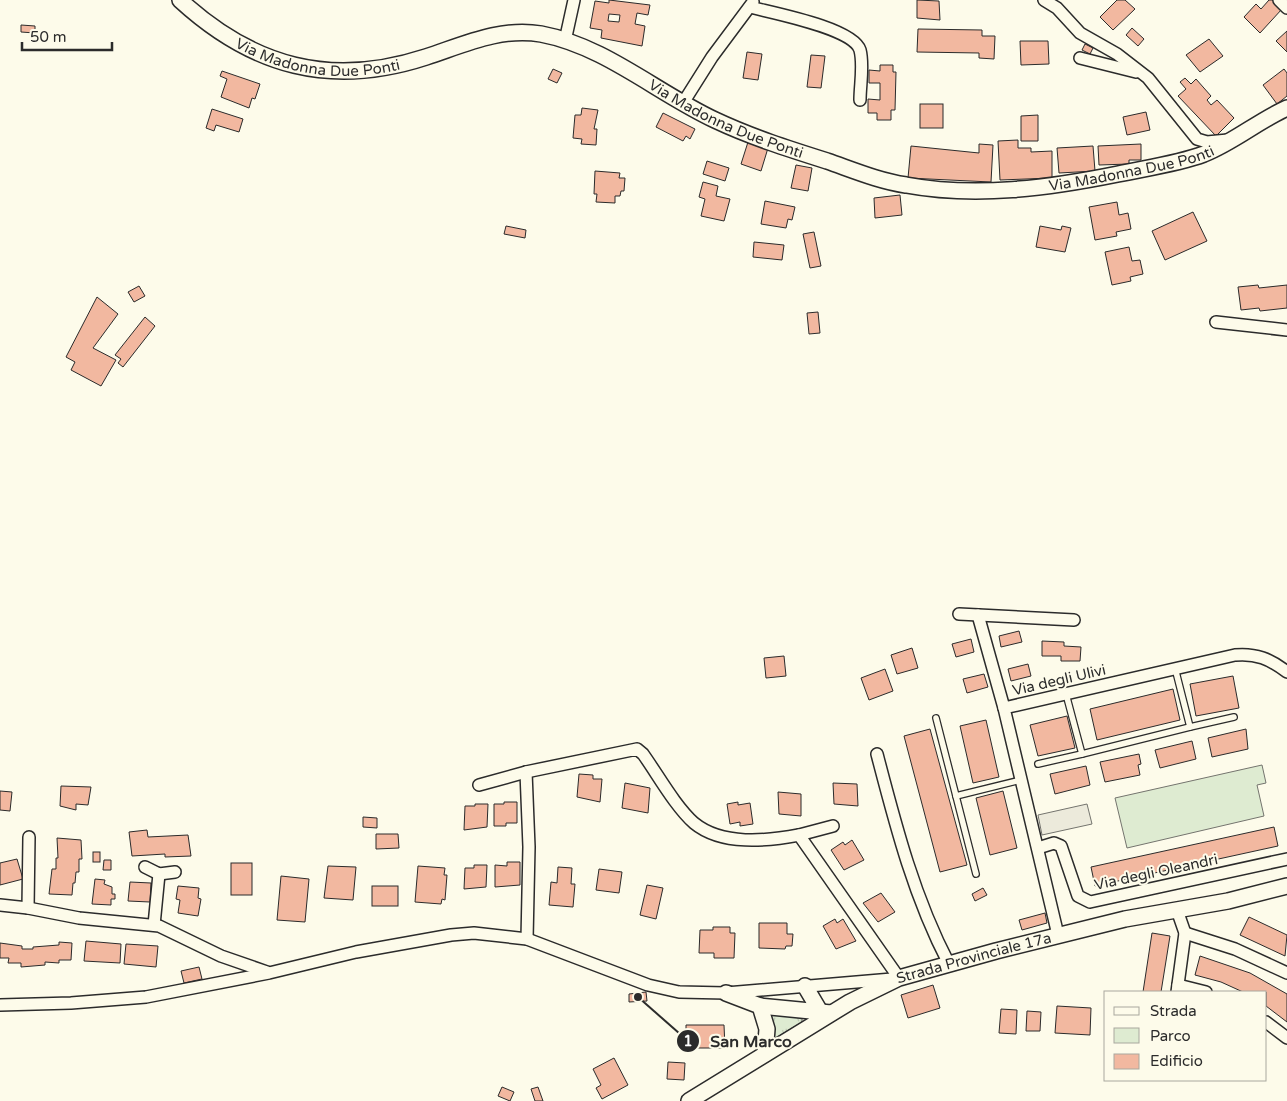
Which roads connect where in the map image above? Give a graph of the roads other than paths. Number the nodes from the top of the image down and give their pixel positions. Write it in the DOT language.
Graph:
graph roads {
  1 [pos="180,0"];
  2 [pos="574,0"];
  3 [pos="1044,0"];
  4 [pos="1280,0"];
  5 [pos="752,4"];
  6 [pos="1287,8"];
  7 [pos="565,41"];
  8 [pos="1080,58"];
  9 [pos="1148,78"];
  10 [pos="860,100"];
  11 [pos="683,103"];
  12 [pos="1287,108"];
  13 [pos="1234,139"];
  14 [pos="1216,322"];
  15 [pos="1287,330"];
  16 [pos="959,614"];
  17 [pos="978,615"];
  18 [pos="1074,620"];
  19 [pos="1175,668"];
  20 [pos="1287,672"];
  21 [pos="1066,694"];
  22 [pos="1004,708"];
  23 [pos="1234,717"];
  24 [pos="936,718"];
  25 [pos="1190,727"];
  26 [pos="877,754"];
  27 [pos="1082,754"];
  28 [pos="1038,764"];
  29 [pos="526,772"];
  30 [pos="1021,780"];
  31 [pos="479,785"];
  32 [pos="956,796"];
  33 [pos="834,826"];
  34 [pos="799,835"];
  35 [pos="29,837"];
  36 [pos="1038,848"];
  37 [pos="1287,858"];
  38 [pos="145,867"];
  39 [pos="175,872"];
  40 [pos="159,874"];
  41 [pos="976,874"];
  42 [pos="1287,886"];
  43 [pos="0,905"];
  44 [pos="28,908"];
  45 [pos="1178,910"];
  46 [pos="154,925"];
  47 [pos="1185,933"];
  48 [pos="1058,935"];
  49 [pos="527,939"];
  50 [pos="949,964"];
  51 [pos="269,973"];
  52 [pos="1287,973"];
  53 [pos="899,978"];
  54 [pos="805,986"];
  55 [pos="1177,989"];
  56 [pos="1196,991"];
  57 [pos="726,993"];
  58 [pos="0,1005"];
  59 [pos="760,1006"];
  60 [pos="822,1017"];
  61 [pos="1267,1023"];
  62 [pos="1287,1038"];
  63 [pos="765,1054"];
  64 [pos="689,1101"];
  1 -- 7 [label="main road, Via Madonna Due Ponti"];
  2 -- 7 [label="street"];
  3 -- 9 [label="street"];
  4 -- 6 [label="street"];
  5 -- 10 [label="street"];
  5 -- 11 [label="street"];
  7 -- 11 [label="main road, Via Madonna Due Ponti"];
  8 -- 9 [label="street"];
  9 -- 13 [label="street"];
  11 -- 13 [label="main road, Via Madonna Due Ponti"];
  12 -- 13 [label="main road, Via Madonna Due Ponti"];
  14 -- 15 [label="street"];
  16 -- 17 [label="street"];
  17 -- 18 [label="street"];
  17 -- 22 [label="street"];
  19 -- 20 [label="street, Via degli Ulivi"];
  19 -- 21 [label="street, Via degli Ulivi"];
  19 -- 25 [label="lane"];
  21 -- 22 [label="street, Via degli Ulivi"];
  21 -- 27 [label="lane"];
  22 -- 30 [label="street, Via degli Ulivi"];
  23 -- 25 [label="lane"];
  24 -- 32 [label="lane"];
  25 -- 27 [label="lane"];
  26 -- 50 [label="street"];
  27 -- 28 [label="lane"];
  29 -- 31 [label="street"];
  29 -- 34 [label="street"];
  29 -- 49 [label="street"];
  30 -- 32 [label="lane"];
  30 -- 36 [label="street, Via degli Ulivi"];
  32 -- 41 [label="lane"];
  33 -- 34 [label="street"];
  34 -- 53 [label="street"];
  35 -- 44 [label="street"];
  36 -- 37 [label="street, Via degli Oleandri"];
  36 -- 48 [label="street, Via degli Ulivi"];
  38 -- 40 [label="street"];
  39 -- 40 [label="street"];
  40 -- 46 [label="street"];
  42 -- 45 [label="main road, Strada Provinciale 17a"];
  43 -- 44 [label="street"];
  44 -- 46 [label="street"];
  45 -- 47 [label="street"];
  45 -- 48 [label="main road, Strada Provinciale 17a"];
  46 -- 51 [label="street"];
  47 -- 52 [label="street"];
  47 -- 55 [label="street"];
  48 -- 50 [label="main road, Strada Provinciale 17a"];
  49 -- 51 [label="street"];
  49 -- 57 [label="street"];
  50 -- 53 [label="main road, Strada Provinciale 17a"];
  51 -- 58 [label="street"];
  53 -- 54 [label="street"];
  53 -- 60 [label="main road, Strada Provinciale 17a"];
  54 -- 57 [label="street"];
  54 -- 60 [label="main road"];
  55 -- 56 [label="street"];
  57 -- 59 [label="main road"];
  59 -- 60 [label="main road"];
  59 -- 63 [label="main road"];
  60 -- 63 [label="main road, Strada Provinciale 17a"];
  61 -- 62 [label="street"];
  63 -- 64 [label="main road, Strada Provinciale 17a"];
}
